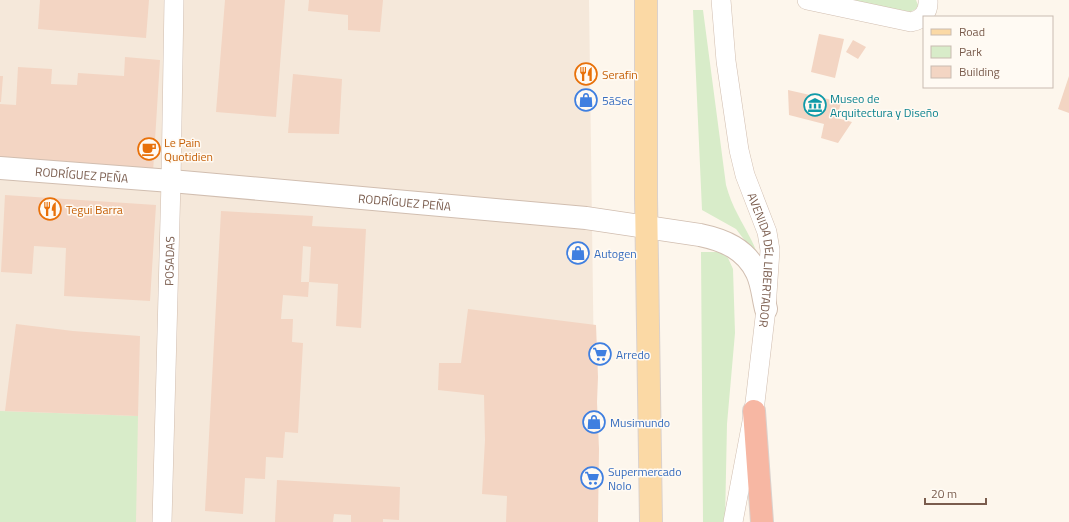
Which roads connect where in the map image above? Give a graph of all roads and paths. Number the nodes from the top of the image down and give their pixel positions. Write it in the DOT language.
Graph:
graph roads {
  1 [pos="174,0"];
  2 [pos="646,0"];
  3 [pos="721,0"];
  4 [pos="808,0"];
  5 [pos="928,0"];
  6 [pos="924,16"];
  7 [pos="923,17"];
  8 [pos="0,168"];
  9 [pos="171,181"];
  10 [pos="647,227"];
  11 [pos="766,309"];
  12 [pos="754,411"];
  13 [pos="162,522"];
  14 [pos="651,522"];
  15 [pos="734,522"];
  16 [pos="762,522"];
  1 -- 9 [label="street, POSADAS"];
  2 -- 10 [label="main road"];
  3 -- 11 [label="street, AVENIDA DEL LIBERTADOR"];
  4 -- 7 [label="street"];
  5 -- 6 [label="street"];
  8 -- 9 [label="street, RODRÍGUEZ PEÑA"];
  9 -- 10 [label="street, RODRÍGUEZ PEÑA"];
  9 -- 13 [label="street, POSADAS"];
  10 -- 11 [label="street, RODRÍGUEZ PEÑA"];
  10 -- 14 [label="main road"];
  11 -- 12 [label="street, AVENIDA DEL LIBERTADOR"];
  12 -- 15 [label="street, AVENIDA DEL LIBERTADOR"];
  12 -- 16 [label="highway"];
}
